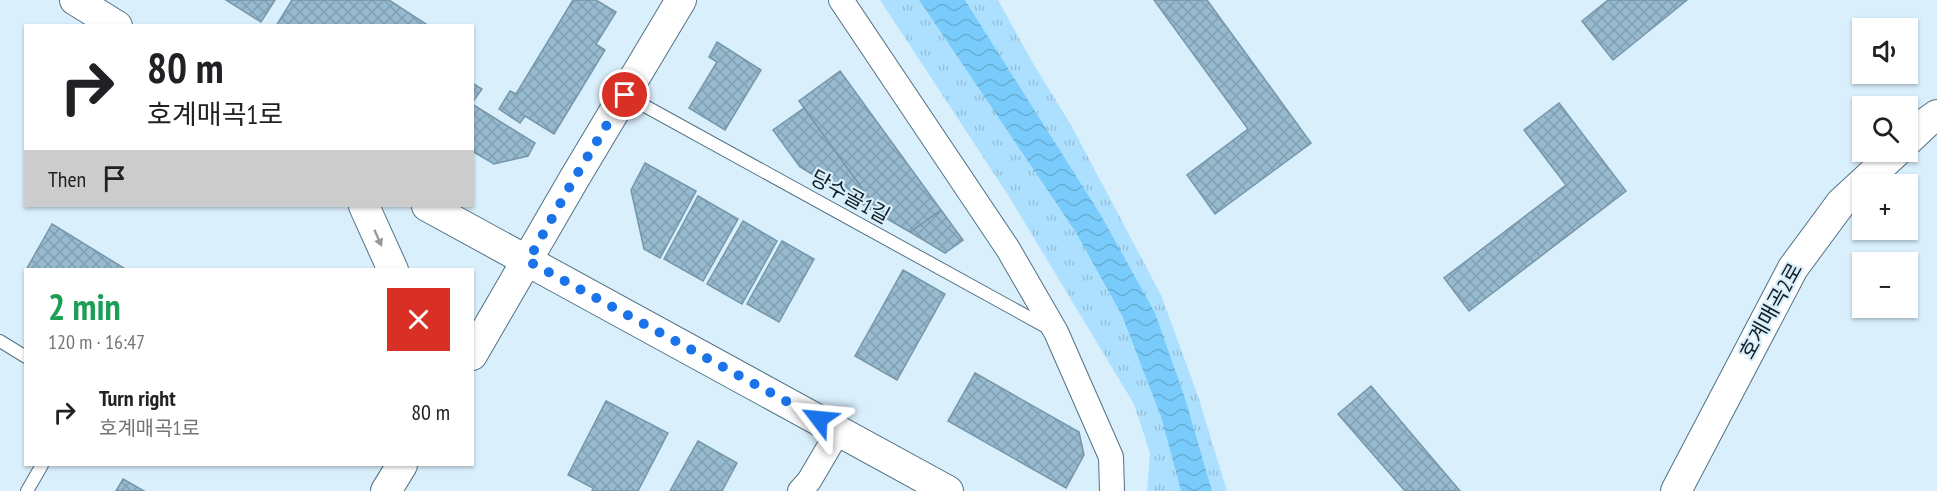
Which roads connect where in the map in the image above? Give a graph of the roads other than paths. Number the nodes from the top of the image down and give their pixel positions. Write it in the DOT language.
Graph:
graph roads {
  1 [pos="75,0"];
  2 [pos="681,0"];
  3 [pos="841,0"];
  4 [pos="114,24"];
  5 [pos="625,95"];
  6 [pos="1937,115"];
  7 [pos="1918,131"];
  8 [pos="1885,162"];
  9 [pos="364,207"];
  10 [pos="430,207"];
  11 [pos="528,261"];
  12 [pos="392,268"];
  13 [pos="1056,332"];
  14 [pos="0,341"];
  15 [pos="474,352"];
  16 [pos="24,356"];
  17 [pos="839,430"];
  18 [pos="41,466"];
  19 [pos="401,466"];
  20 [pos="387,482"];
  21 [pos="27,491"];
  22 [pos="800,491"];
  23 [pos="948,491"];
  24 [pos="1113,491"];
  25 [pos="1676,491"];
  1 -- 4 [label="street"];
  2 -- 5 [label="street"];
  3 -- 13 [label="street"];
  5 -- 11 [label="street"];
  5 -- 13 [label="lane, 당수골1길"];
  6 -- 7 [label="street"];
  8 -- 25 [label="street, 호계매곡2로"];
  9 -- 12 [label="street, one-way"];
  10 -- 11 [label="street"];
  11 -- 15 [label="street"];
  11 -- 17 [label="street"];
  13 -- 24 [label="street"];
  14 -- 16 [label="lane"];
  17 -- 22 [label="street"];
  17 -- 23 [label="street"];
  18 -- 21 [label="lane"];
  19 -- 20 [label="street"];
}
